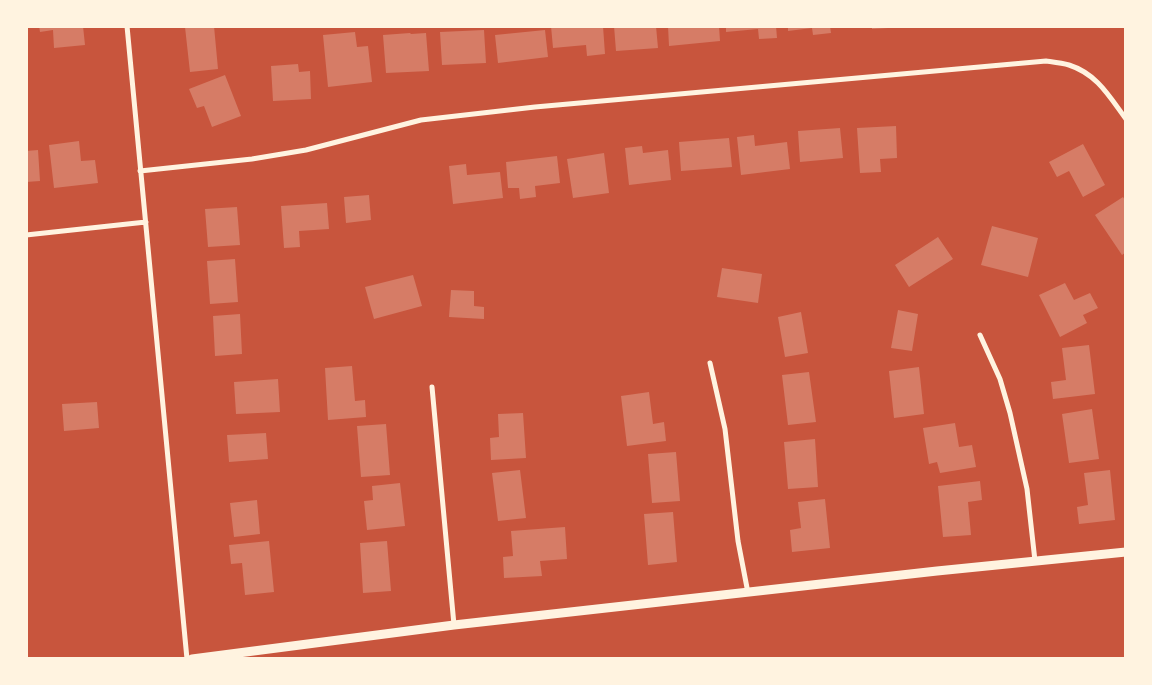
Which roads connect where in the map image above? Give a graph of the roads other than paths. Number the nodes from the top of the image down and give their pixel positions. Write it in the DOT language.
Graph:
graph roads {
  1 [pos="127,26"];
  2 [pos="1126,119"];
  3 [pos="140,172"];
  4 [pos="146,222"];
  5 [pos="26,235"];
  6 [pos="980,335"];
  7 [pos="710,362"];
  8 [pos="432,387"];
  9 [pos="1126,552"];
  10 [pos="1035,561"];
  11 [pos="748,593"];
  12 [pos="454,625"];
  13 [pos="187,659"];
  14 [pos="192,659"];
  1 -- 3 [label="street"];
  2 -- 3 [label="street"];
  3 -- 4 [label="street"];
  4 -- 5 [label="street"];
  4 -- 13 [label="street"];
  6 -- 10 [label="street"];
  7 -- 11 [label="street"];
  8 -- 12 [label="street"];
  9 -- 10 [label="street"];
  10 -- 11 [label="street"];
  11 -- 12 [label="street"];
  12 -- 14 [label="street"];
}
